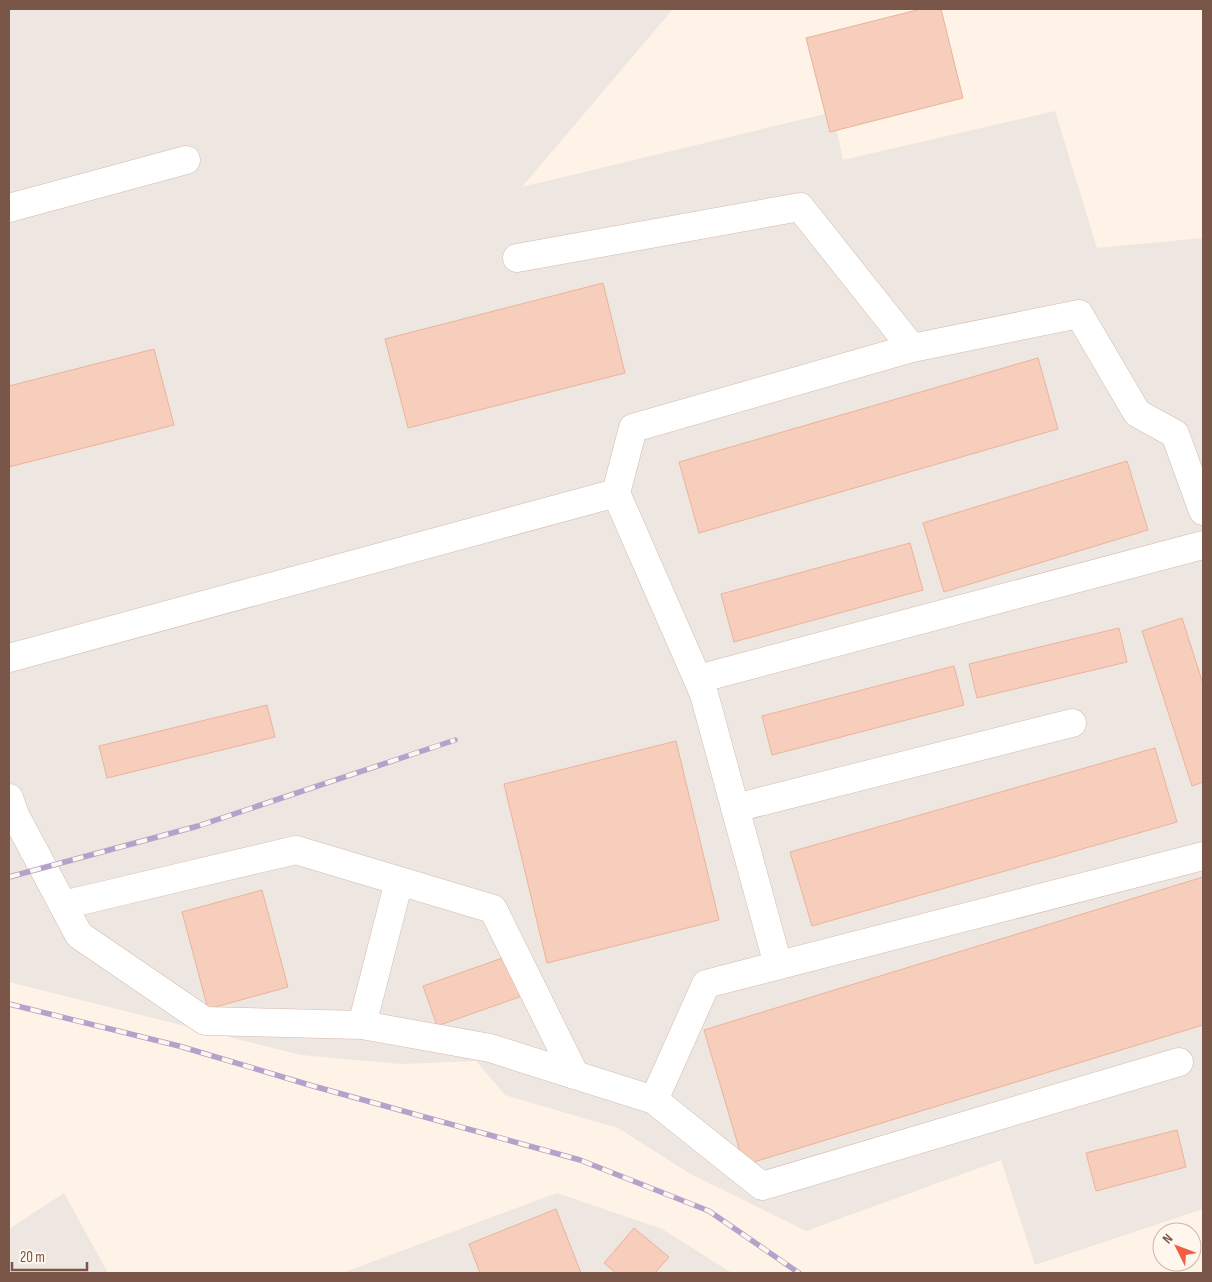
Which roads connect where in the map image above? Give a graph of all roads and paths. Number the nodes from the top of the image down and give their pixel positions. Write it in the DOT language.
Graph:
graph roads {
  1 [pos="186,160"];
  2 [pos="9,208"];
  3 [pos="517,258"];
  4 [pos="912,348"];
  5 [pos="616,493"];
  6 [pos="1203,511"];
  7 [pos="1203,545"];
  8 [pos="9,658"];
  9 [pos="698,679"];
  10 [pos="1072,723"];
  11 [pos="9,798"];
  12 [pos="735,808"];
  13 [pos="1203,856"];
  14 [pos="399,880"];
  15 [pos="63,905"];
  16 [pos="778,965"];
  17 [pos="362,1025"];
  18 [pos="1179,1062"];
  19 [pos="575,1075"];
  20 [pos="654,1100"];
  1 -- 2 [label="lane"];
  3 -- 4 [label="lane"];
  4 -- 5 [label="lane"];
  4 -- 6 [label="lane"];
  5 -- 8 [label="lane"];
  5 -- 9 [label="lane"];
  7 -- 9 [label="lane"];
  9 -- 12 [label="lane"];
  10 -- 12 [label="lane"];
  11 -- 15 [label="lane"];
  12 -- 16 [label="lane"];
  13 -- 16 [label="lane"];
  14 -- 15 [label="lane"];
  14 -- 17 [label="lane"];
  14 -- 19 [label="lane"];
  15 -- 17 [label="lane"];
  16 -- 20 [label="lane"];
  17 -- 19 [label="lane"];
  18 -- 20 [label="lane"];
  19 -- 20 [label="lane"];
}
